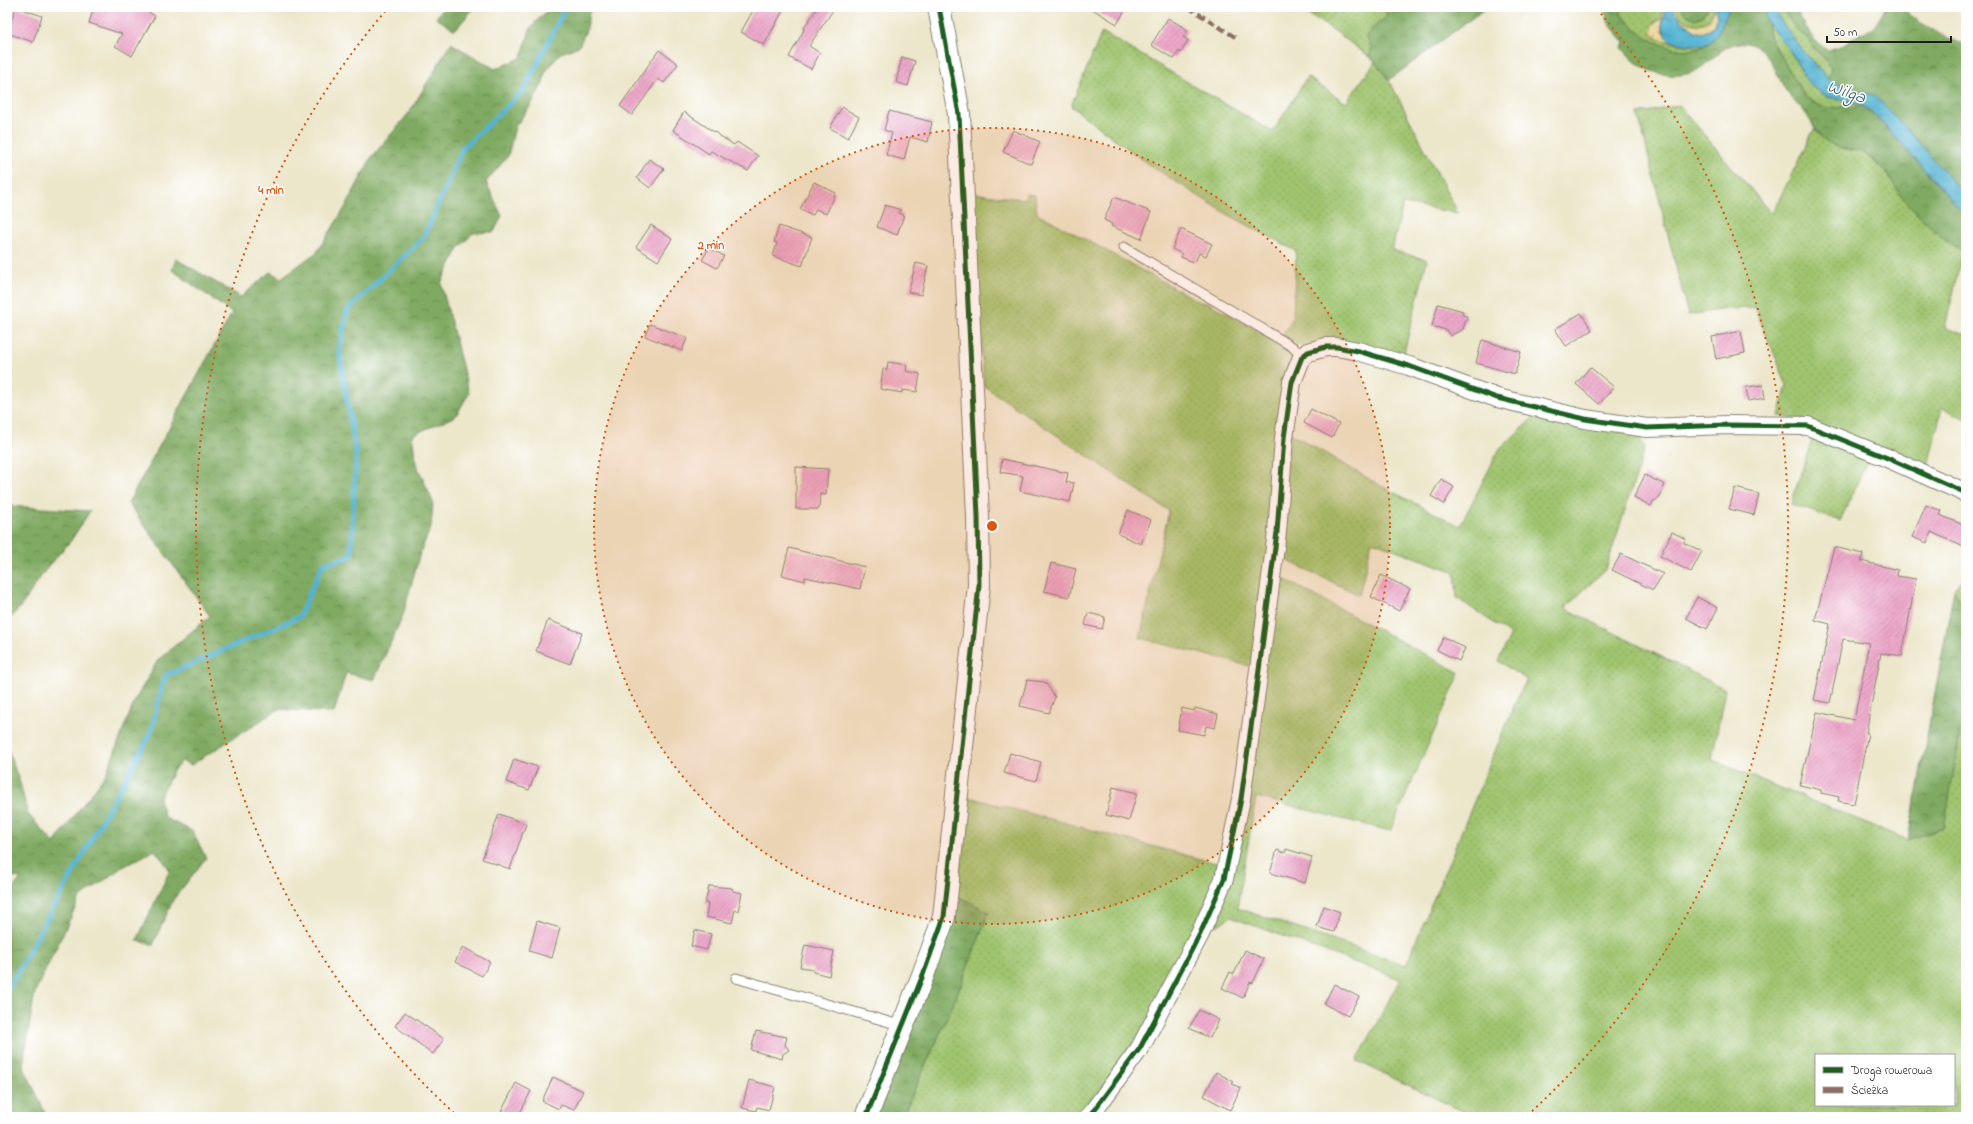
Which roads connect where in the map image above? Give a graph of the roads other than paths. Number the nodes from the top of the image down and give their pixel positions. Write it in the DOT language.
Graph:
graph roads {
  1 [pos="939,7"];
  2 [pos="1124,246"];
  3 [pos="1302,357"];
  4 [pos="1966,493"];
  5 [pos="736,978"];
  6 [pos="903,1026"];
  7 [pos="866,1117"];
  8 [pos="1088,1117"];
  1 -- 6 [label="street"];
  2 -- 3 [label="lane"];
  3 -- 4 [label="street"];
  3 -- 8 [label="street"];
  5 -- 6 [label="lane"];
  6 -- 7 [label="street"];
}
